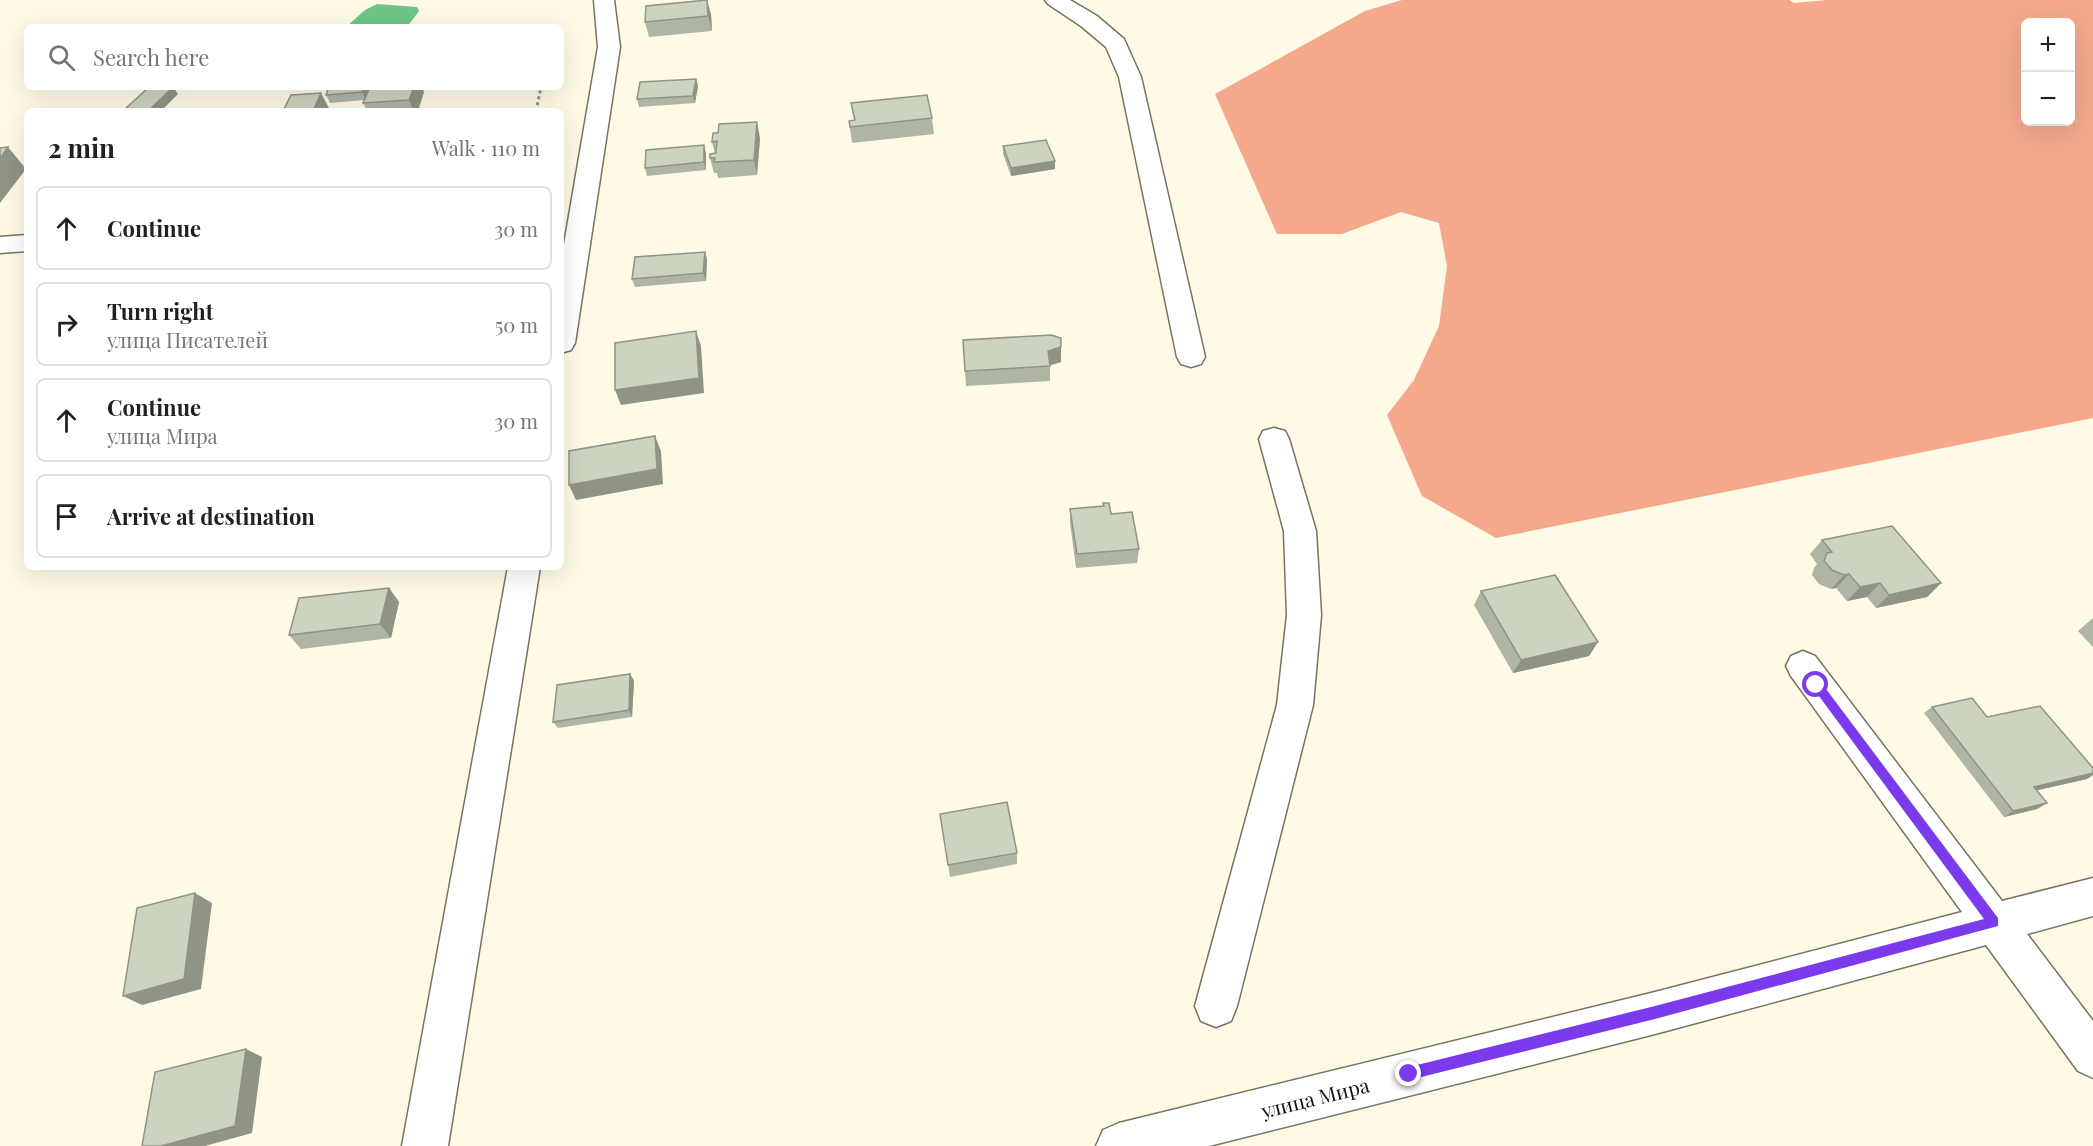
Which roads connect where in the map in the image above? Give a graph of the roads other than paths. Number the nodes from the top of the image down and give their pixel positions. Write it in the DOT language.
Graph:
graph roads {
  1 [pos="604,0"];
  2 [pos="1055,0"];
  3 [pos="573,195"];
  4 [pos="24,243"];
  5 [pos="0,245"];
  6 [pos="564,305"];
  7 [pos="1191,357"];
  8 [pos="1274,439"];
  9 [pos="523,570"];
  10 [pos="1803,666"];
  11 [pos="2093,897"];
  12 [pos="1994,922"];
  13 [pos="1216,1006"];
  14 [pos="2093,1056"];
  15 [pos="1187,1138"];
  16 [pos="425,1146"];
  17 [pos="1119,1146"];
  1 -- 3 [label="street"];
  2 -- 7 [label="street"];
  3 -- 6 [label="street"];
  4 -- 5 [label="street"];
  8 -- 13 [label="street"];
  9 -- 16 [label="street"];
  10 -- 12 [label="street"];
  11 -- 12 [label="street, улица Мира"];
  12 -- 14 [label="street"];
  12 -- 15 [label="street, улица Мира"];
  15 -- 17 [label="street, улица Мира"];
}
